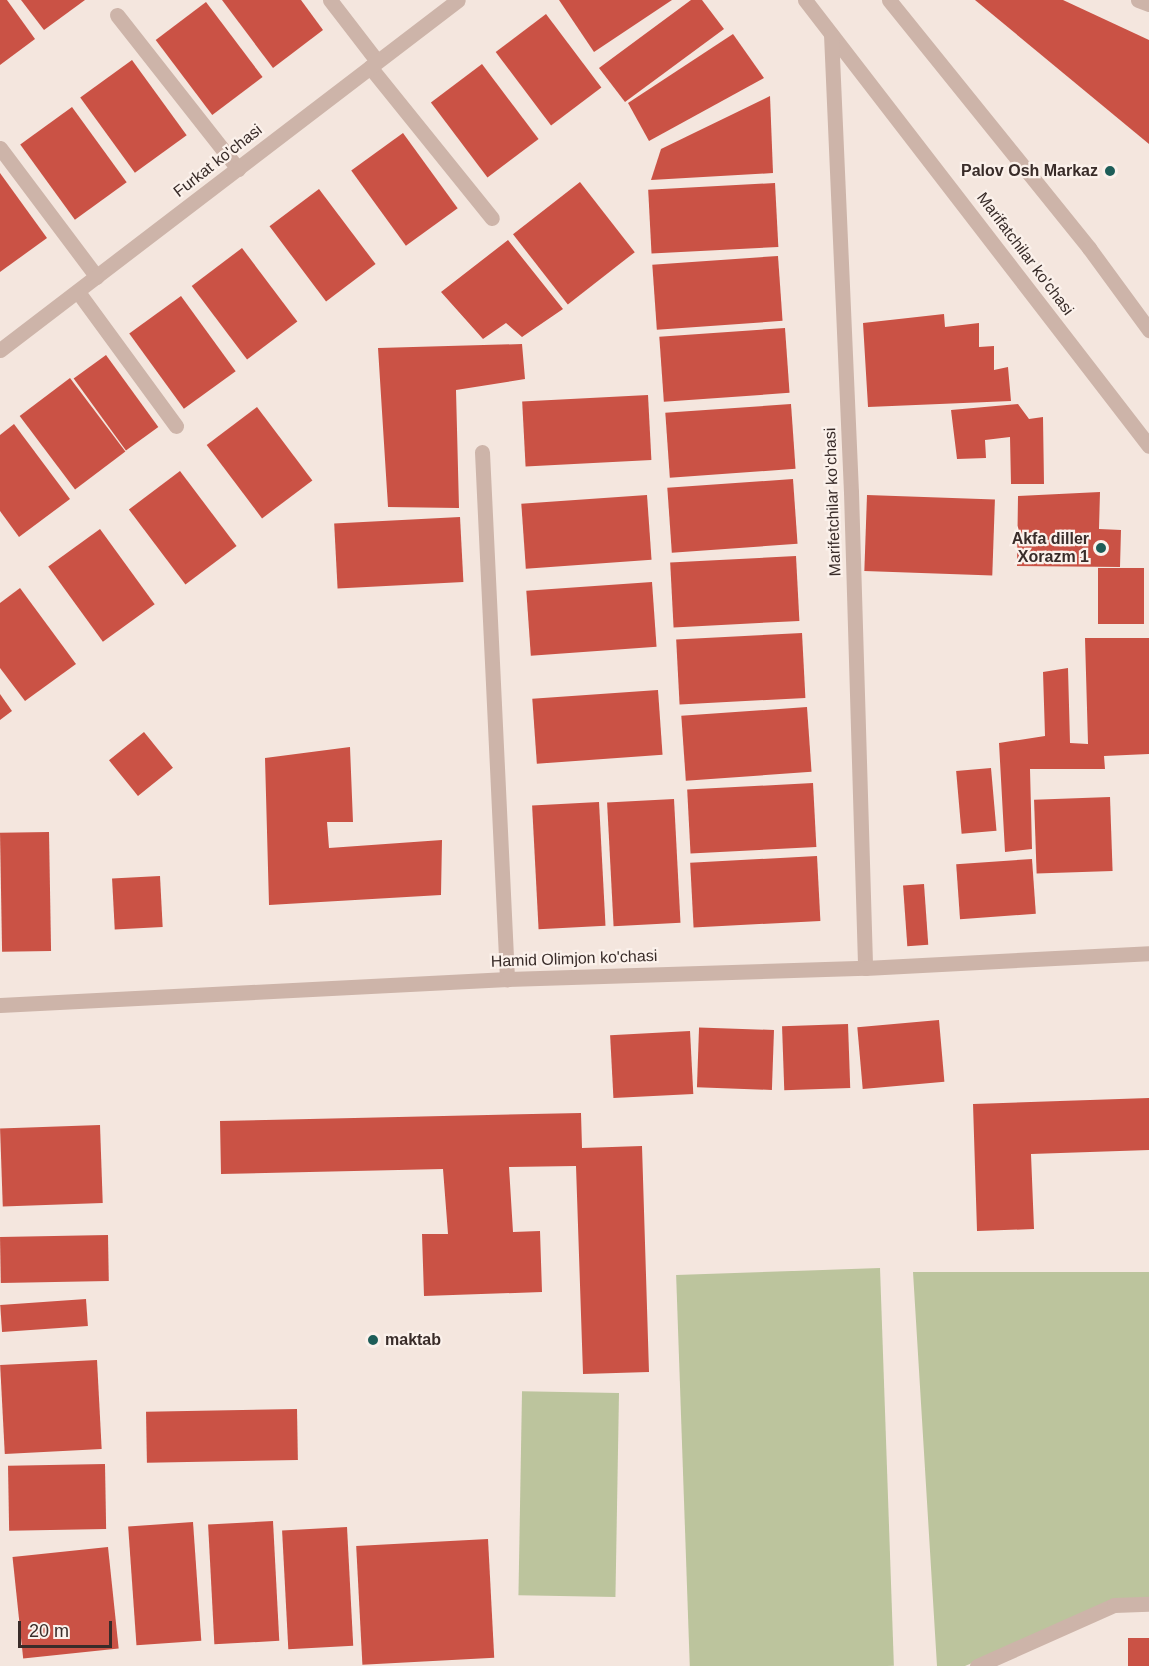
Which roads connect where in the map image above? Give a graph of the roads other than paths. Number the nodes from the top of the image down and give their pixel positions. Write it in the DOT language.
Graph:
graph roads {
  1 [pos="330,0"];
  2 [pos="458,0"];
  3 [pos="805,0"];
  4 [pos="889,0"];
  5 [pos="1138,0"];
  6 [pos="1149,4"];
  7 [pos="117,15"];
  8 [pos="831,34"];
  9 [pos="374,64"];
  10 [pos="0,148"];
  11 [pos="238,169"];
  12 [pos="492,218"];
  13 [pos="97,277"];
  14 [pos="78,292"];
  15 [pos="1149,330"];
  16 [pos="0,350"];
  17 [pos="176,426"];
  18 [pos="1149,446"];
  19 [pos="482,452"];
  20 [pos="1149,953"];
  21 [pos="865,968"];
  22 [pos="507,979"];
  23 [pos="0,1005"];
  24 [pos="1149,1604"];
  25 [pos="976,1666"];
  1 -- 9 [label="street"];
  2 -- 9 [label="street, Furkat ko'chasi"];
  3 -- 8 [label="street, Marifatchilar ko'chasi"];
  4 -- 15 [label="street"];
  5 -- 6 [label="street"];
  7 -- 11 [label="street"];
  8 -- 18 [label="street, Marifatchilar ko'chasi"];
  8 -- 21 [label="street, Marifetchilar ko'chasi"];
  9 -- 11 [label="street, Furkat ko'chasi"];
  9 -- 12 [label="street"];
  10 -- 13 [label="street"];
  11 -- 13 [label="street, Furkat ko'chasi"];
  13 -- 14 [label="street, Furkat ko'chasi"];
  14 -- 16 [label="street, Furkat ko'chasi"];
  14 -- 17 [label="street"];
  19 -- 22 [label="street"];
  20 -- 21 [label="street, Hamid Olimjon ko'chasi"];
  21 -- 22 [label="street, Hamid Olimjon ko'chasi"];
  22 -- 23 [label="street, Hamid Olimjon ko'chasi"];
  24 -- 25 [label="street"];
}
